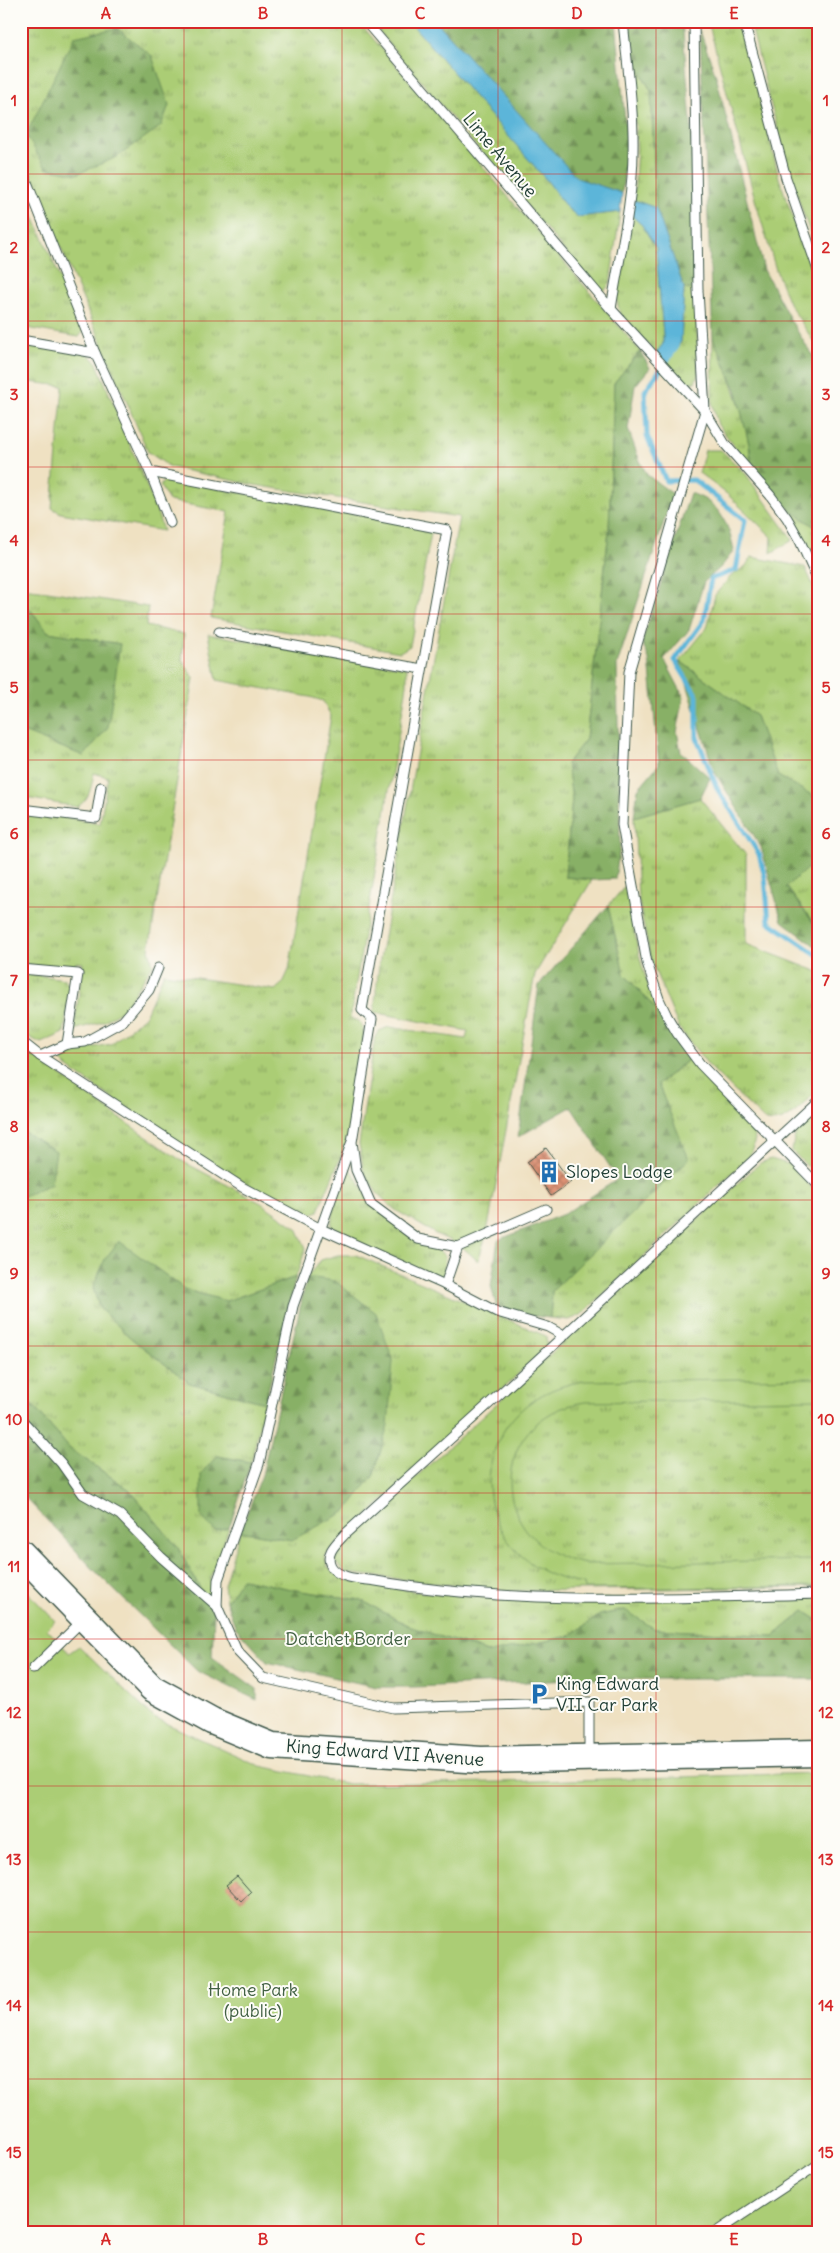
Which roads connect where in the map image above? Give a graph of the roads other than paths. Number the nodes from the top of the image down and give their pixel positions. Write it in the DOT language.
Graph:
graph roads {
  1 [pos="365,21"];
  2 [pos="623,21"];
  3 [pos="694,21"];
  4 [pos="744,21"];
  5 [pos="21,167"];
  6 [pos="819,273"];
  7 [pos="611,309"];
  8 [pos="21,340"];
  9 [pos="95,353"];
  10 [pos="704,411"];
  11 [pos="150,472"];
  12 [pos="170,523"];
  13 [pos="819,583"];
  14 [pos="219,632"];
  15 [pos="422,670"];
  16 [pos="101,787"];
  17 [pos="21,809"];
  18 [pos="158,968"];
  19 [pos="21,969"];
  20 [pos="21,1041"];
  21 [pos="67,1044"];
  22 [pos="40,1056"];
  23 [pos="819,1100"];
  24 [pos="774,1140"];
  25 [pos="352,1142"];
  26 [pos="819,1186"];
  27 [pos="546,1209"];
  28 [pos="319,1228"];
  29 [pos="458,1247"];
  30 [pos="445,1285"];
  31 [pos="564,1336"];
  32 [pos="21,1419"];
  33 [pos="21,1553"];
  34 [pos="819,1594"];
  35 [pos="217,1606"];
  36 [pos="83,1619"];
  37 [pos="33,1669"];
  38 [pos="819,1753"];
  39 [pos="589,1758"];
  40 [pos="819,2164"];
  41 [pos="716,2232"];
  1 -- 7 [label="lane, Lime Avenue"];
  2 -- 7 [label="lane"];
  3 -- 10 [label="lane"];
  4 -- 6 [label="lane"];
  5 -- 9 [label="lane"];
  7 -- 10 [label="lane, Lime Avenue"];
  8 -- 9 [label="lane"];
  9 -- 11 [label="lane"];
  10 -- 13 [label="lane, Lime Avenue"];
  10 -- 24 [label="lane"];
  11 -- 12 [label="lane"];
  11 -- 15 [label="lane"];
  14 -- 15 [label="lane"];
  15 -- 25 [label="lane"];
  16 -- 17 [label="lane"];
  18 -- 21 [label="lane"];
  19 -- 21 [label="lane"];
  20 -- 22 [label="lane"];
  21 -- 22 [label="lane"];
  22 -- 28 [label="lane"];
  23 -- 24 [label="lane"];
  24 -- 26 [label="lane"];
  24 -- 31 [label="lane"];
  25 -- 28 [label="lane"];
  25 -- 29 [label="lane"];
  27 -- 29 [label="lane"];
  28 -- 30 [label="lane"];
  28 -- 35 [label="lane"];
  29 -- 30 [label="lane"];
  30 -- 31 [label="lane"];
  31 -- 34 [label="lane"];
  32 -- 35 [label="lane"];
  33 -- 36 [label="main road, King Edward VII Avenue"];
  35 -- 39 [label="lane"];
  36 -- 37 [label="lane"];
  36 -- 39 [label="main road, King Edward VII Avenue"];
  38 -- 39 [label="main road, King Edward VII Avenue"];
  40 -- 41 [label="lane"];
}
